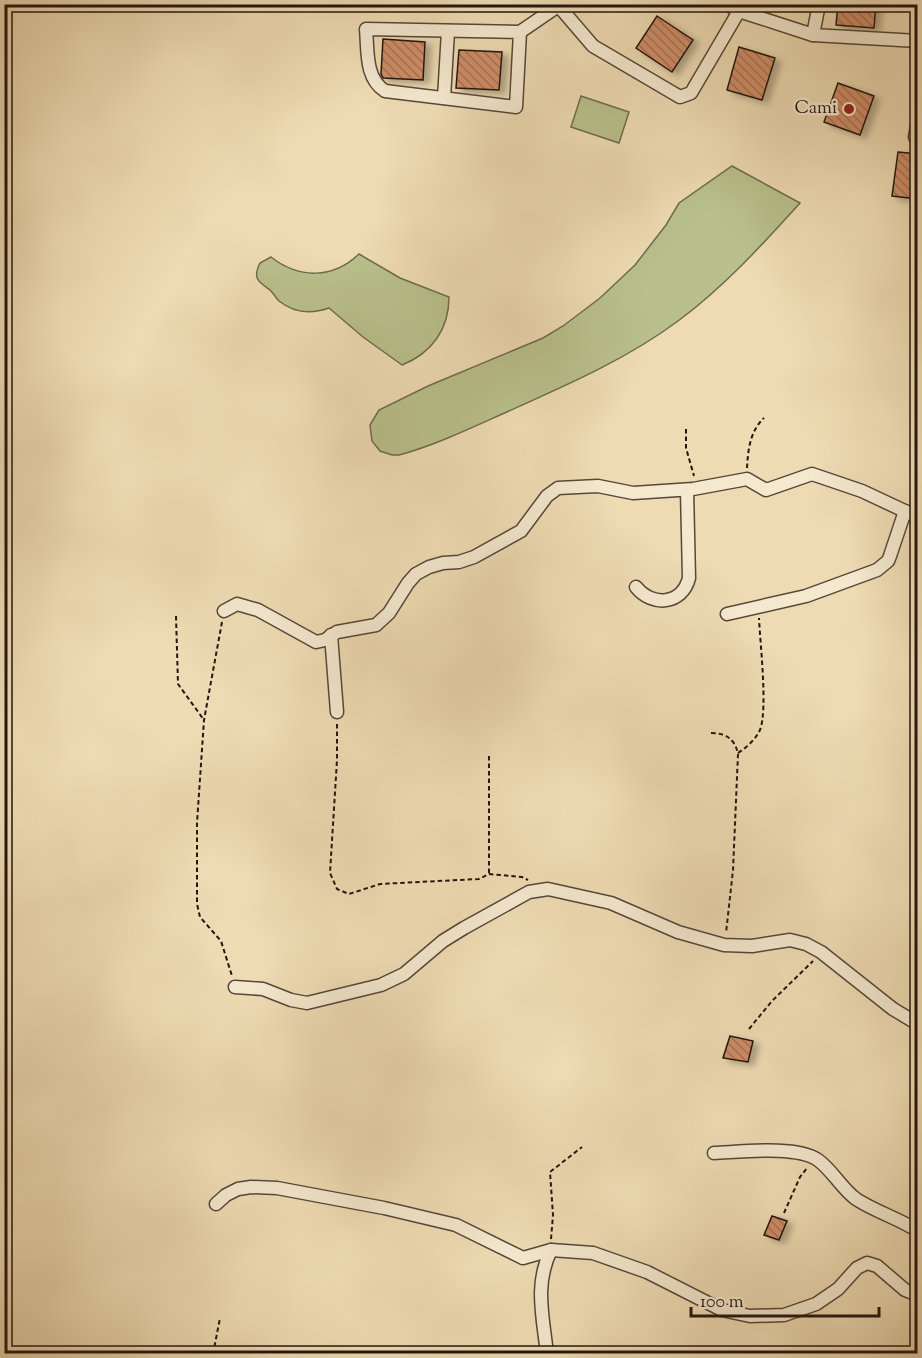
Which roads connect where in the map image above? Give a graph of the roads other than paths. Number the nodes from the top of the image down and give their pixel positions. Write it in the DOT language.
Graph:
graph roads {
  1 [pos="726,4"];
  2 [pos="819,4"];
  3 [pos="557,5"];
  4 [pos="739,11"];
  5 [pos="448,31"];
  6 [pos="520,32"];
  7 [pos="813,35"];
  8 [pos="918,41"];
  9 [pos="444,98"];
  10 [pos="918,121"];
  11 [pos="918,137"];
  12 [pos="690,489"];
  13 [pos="905,511"];
  14 [pos="918,515"];
  15 [pos="636,587"];
  16 [pos="224,610"];
  17 [pos="727,614"];
  18 [pos="331,635"];
  19 [pos="337,712"];
  20 [pos="235,987"];
  21 [pos="918,1024"];
  22 [pos="714,1153"];
  23 [pos="216,1204"];
  24 [pos="918,1231"];
  25 [pos="551,1250"];
  26 [pos="918,1295"];
  27 [pos="547,1353"];
  1 -- 4 [label="street"];
  2 -- 7 [label="street"];
  3 -- 4 [label="street"];
  3 -- 6 [label="street"];
  4 -- 7 [label="street"];
  5 -- 6 [label="street"];
  5 -- 9 [label="street"];
  5 -- 9 [label="street"];
  6 -- 9 [label="street"];
  7 -- 8 [label="street"];
  10 -- 11 [label="street"];
  12 -- 13 [label="street"];
  12 -- 15 [label="street"];
  12 -- 18 [label="street"];
  13 -- 14 [label="street"];
  13 -- 17 [label="street"];
  16 -- 18 [label="street"];
  18 -- 19 [label="street"];
  20 -- 21 [label="street"];
  22 -- 24 [label="street"];
  23 -- 25 [label="street"];
  25 -- 26 [label="street"];
  25 -- 27 [label="street"];
}
